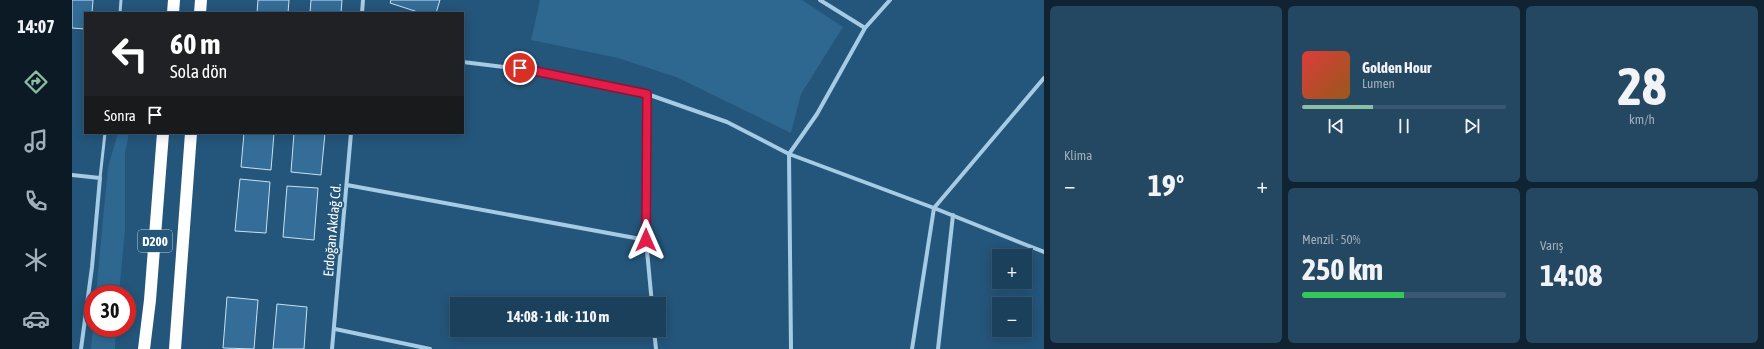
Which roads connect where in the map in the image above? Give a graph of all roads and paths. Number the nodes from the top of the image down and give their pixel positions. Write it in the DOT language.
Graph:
graph roads {
  1 [pos="122,0"];
  2 [pos="174,0"];
  3 [pos="201,0"];
  4 [pos="363,0"];
  5 [pos="820,0"];
  6 [pos="890,0"];
  7 [pos="120,12"];
  8 [pos="173,12"];
  9 [pos="200,12"];
  10 [pos="362,12"];
  11 [pos="865,28"];
  12 [pos="464,62"];
  13 [pos="1044,78"];
  14 [pos="647,94"];
  15 [pos="105,134"];
  16 [pos="164,134"];
  17 [pos="191,134"];
  18 [pos="351,134"];
  19 [pos="789,154"];
  20 [pos="72,176"];
  21 [pos="100,178"];
  22 [pos="347,185"];
  23 [pos="934,208"];
  24 [pos="953,215"];
  25 [pos="646,240"];
  26 [pos="1044,252"];
  27 [pos="651,297"];
  28 [pos="334,329"];
  29 [pos="655,337"];
  30 [pos="81,349"];
  31 [pos="144,349"];
  32 [pos="175,349"];
  33 [pos="332,349"];
  34 [pos="430,349"];
  35 [pos="656,349"];
  36 [pos="791,349"];
  37 [pos="912,349"];
  38 [pos="938,349"];
  1 -- 7 [label="lane"];
  2 -- 8 [label="highway"];
  3 -- 9 [label="highway"];
  4 -- 10 [label="street"];
  5 -- 11 [label="street"];
  6 -- 11 [label="street"];
  11 -- 19 [label="street"];
  12 -- 14 [label="street"];
  13 -- 23 [label="street"];
  14 -- 19 [label="street"];
  14 -- 25 [label="street"];
  15 -- 21 [label="lane"];
  16 -- 31 [label="highway, D200"];
  17 -- 32 [label="highway, D200"];
  18 -- 22 [label="street, Erdoğan Akdağ Cd."];
  19 -- 23 [label="street"];
  19 -- 36 [label="street"];
  20 -- 21 [label="street"];
  21 -- 30 [label="street"];
  22 -- 25 [label="street"];
  22 -- 28 [label="street, Erdoğan Akdağ Cd."];
  23 -- 24 [label="street"];
  23 -- 37 [label="street"];
  24 -- 26 [label="street"];
  24 -- 38 [label="street"];
  25 -- 27 [label="street"];
  28 -- 33 [label="street, Erdoğan Akdağ Cd."];
  28 -- 34 [label="street"];
  29 -- 35 [label="street"];
}
